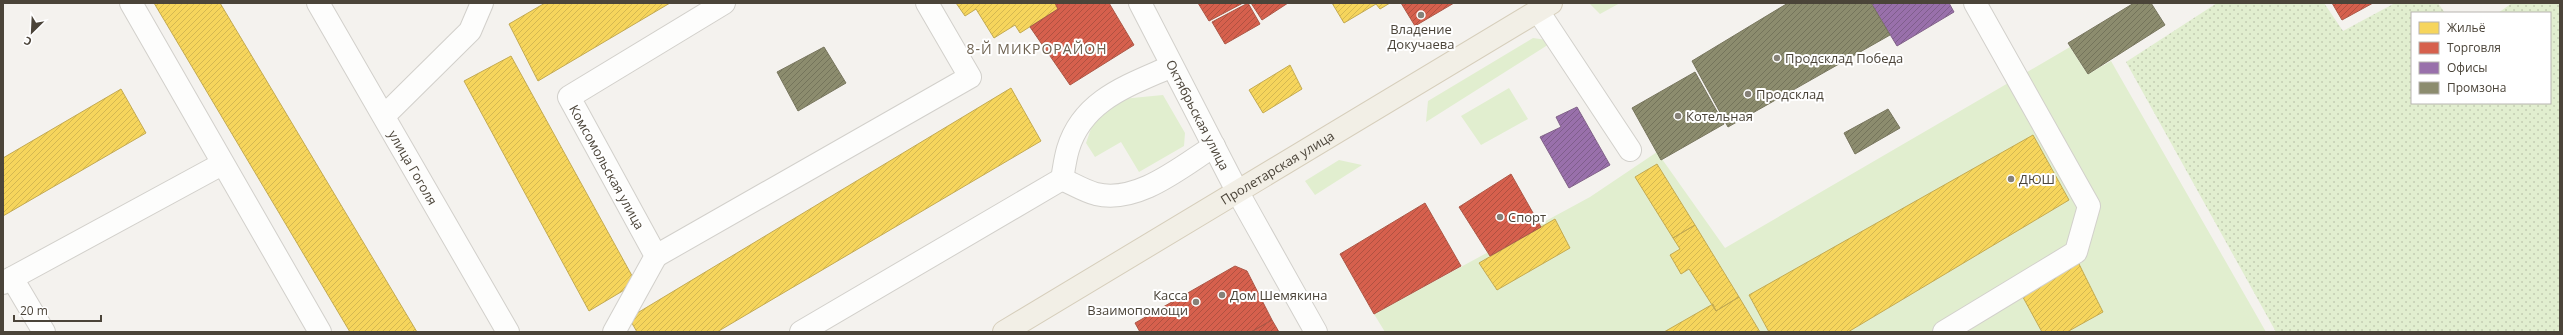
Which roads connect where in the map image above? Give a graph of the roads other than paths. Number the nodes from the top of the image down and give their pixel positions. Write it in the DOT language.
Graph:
graph roads {
  1 [pos="131,3"];
  2 [pos="318,3"];
  3 [pos="482,3"];
  4 [pos="724,3"];
  5 [pos="927,3"];
  6 [pos="1140,3"];
  7 [pos="1975,3"];
  8 [pos="1545,7"];
  9 [pos="1172,66"];
  10 [pos="384,116"];
  11 [pos="1214,146"];
  12 [pos="1630,150"];
  13 [pos="222,164"];
  14 [pos="1062,179"];
  15 [pos="1237,191"];
  16 [pos="656,256"];
  17 [pos="8,281"];
  18 [pos="44,332"];
  19 [pos="320,332"];
  20 [pos="508,332"];
  21 [pos="614,332"];
  22 [pos="801,332"];
  23 [pos="1004,332"];
  24 [pos="1316,332"];
  25 [pos="1944,332"];
  1 -- 13 [label="street"];
  2 -- 10 [label="street, улица Гоголя"];
  3 -- 10 [label="street"];
  4 -- 16 [label="street, Комсомольская улица"];
  5 -- 16 [label="street"];
  6 -- 9 [label="street, Октябрьская улица"];
  7 -- 25 [label="street"];
  8 -- 12 [label="street"];
  8 -- 15 [label="main road, Пролетарская улица"];
  9 -- 11 [label="street, Октябрьская улица"];
  9 -- 14 [label="street"];
  10 -- 20 [label="street, улица Гоголя"];
  11 -- 14 [label="street"];
  11 -- 15 [label="street, Октябрьская улица"];
  13 -- 17 [label="street"];
  13 -- 19 [label="street"];
  14 -- 22 [label="street"];
  15 -- 23 [label="main road, Пролетарская улица"];
  15 -- 24 [label="street, Октябрьская улица"];
  16 -- 21 [label="street"];
  17 -- 18 [label="street"];
}
